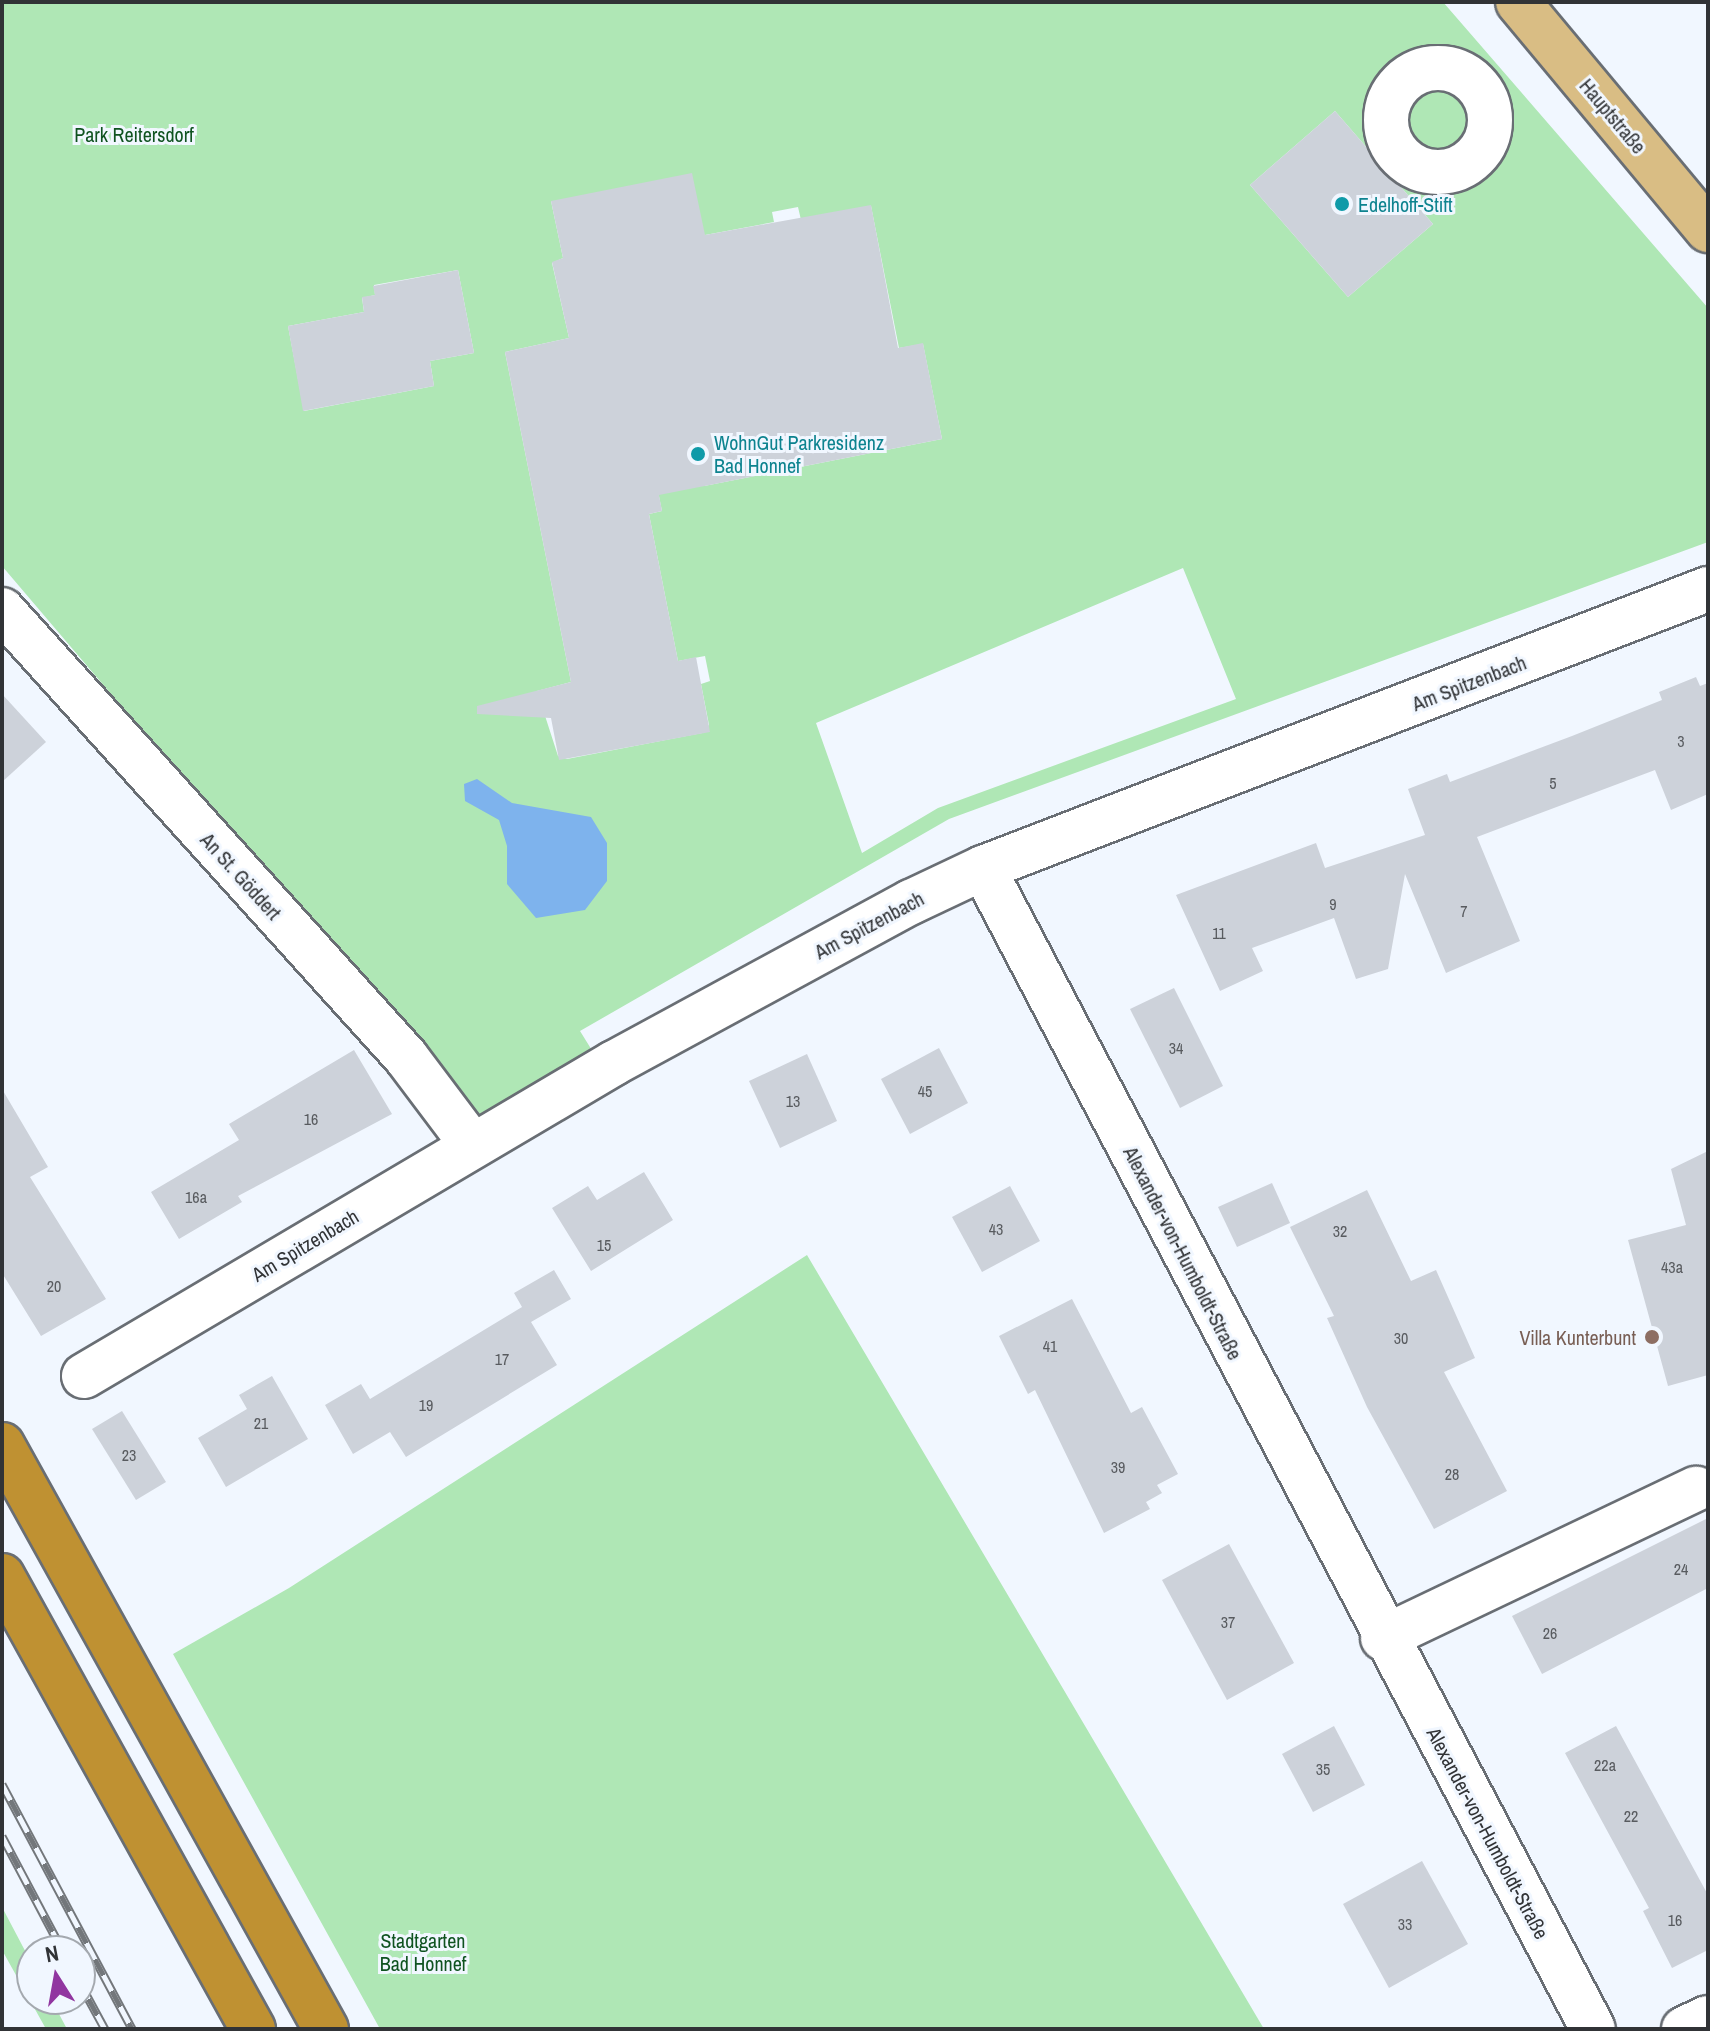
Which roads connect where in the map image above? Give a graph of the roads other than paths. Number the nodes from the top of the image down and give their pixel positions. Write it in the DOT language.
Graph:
graph roads {
  1 [pos="1518,2"];
  2 [pos="1708,230"];
  3 [pos="1708,589"];
  4 [pos="2,610"];
  5 [pos="983,868"];
  6 [pos="473,1146"];
  7 [pos="84,1376"];
  8 [pos="2,1445"];
  9 [pos="1696,1489"];
  10 [pos="2,1576"];
  11 [pos="1383,1638"];
  12 [pos="1708,2018"];
  13 [pos="253,2029"];
  14 [pos="326,2029"];
  15 [pos="1593,2029"];
  16 [pos="1684,2029"];
  1 -- 2 [label="main road, Hauptstraße"];
  3 -- 5 [label="street, Am Spitzenbach"];
  4 -- 6 [label="street, An St. Göddert"];
  5 -- 6 [label="street, Am Spitzenbach"];
  5 -- 11 [label="street, Alexander-von-Humboldt-Straße"];
  6 -- 7 [label="street, Am Spitzenbach"];
  8 -- 14 [label="highway"];
  9 -- 11 [label="street"];
  10 -- 13 [label="highway"];
  11 -- 15 [label="street, Alexander-von-Humboldt-Straße"];
  12 -- 16 [label="street"];
}
